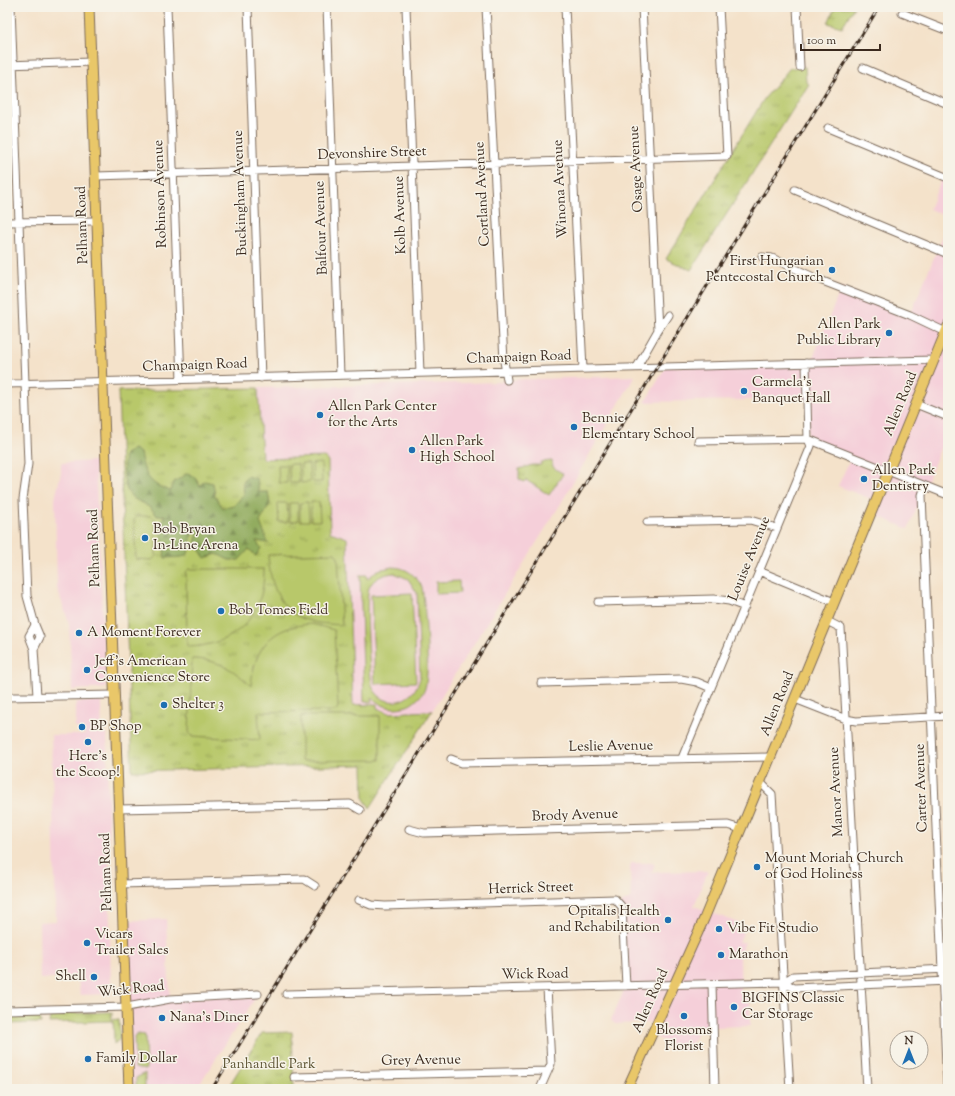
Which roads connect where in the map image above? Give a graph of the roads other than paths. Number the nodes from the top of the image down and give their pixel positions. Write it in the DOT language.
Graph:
graph roads {
  1 [pos="11,7"];
  2 [pos="89,7"];
  3 [pos="167,7"];
  4 [pos="248,7"];
  5 [pos="327,7"];
  6 [pos="406,7"];
  7 [pos="486,7"];
  8 [pos="565,7"];
  9 [pos="642,7"];
  10 [pos="719,7"];
  11 [pos="797,7"];
  12 [pos="902,13"];
  13 [pos="948,31"];
  14 [pos="91,62"];
  15 [pos="10,65"];
  16 [pos="800,67"];
  17 [pos="863,68"];
  18 [pos="948,104"];
  19 [pos="828,128"];
  20 [pos="649,158"];
  21 [pos="572,160"];
  22 [pos="494,163"];
  23 [pos="412,166"];
  24 [pos="333,168"];
  25 [pos="254,171"];
  26 [pos="174,173"];
  27 [pos="96,176"];
  28 [pos="948,178"];
  29 [pos="795,190"];
  30 [pos="97,221"];
  31 [pos="7,222"];
  32 [pos="19,222"];
  33 [pos="948,254"];
  34 [pos="762,257"];
  35 [pos="668,315"];
  36 [pos="658,330"];
  37 [pos="947,330"];
  38 [pos="934,360"];
  39 [pos="806,363"];
  40 [pos="637,367"];
  41 [pos="583,369"];
  42 [pos="506,371"];
  43 [pos="420,373"];
  44 [pos="340,376"];
  45 [pos="261,378"];
  46 [pos="181,380"];
  47 [pos="507,380"];
  48 [pos="104,382"];
  49 [pos="26,383"];
  50 [pos="7,384"];
  51 [pos="916,404"];
  52 [pos="948,417"];
  53 [pos="808,439"];
  54 [pos="698,441"];
  55 [pos="888,471"];
  56 [pos="925,486"];
  57 [pos="948,495"];
  58 [pos="647,522"];
  59 [pos="777,528"];
  60 [pos="759,571"];
  61 [pos="598,602"];
  62 [pos="834,602"];
  63 [pos="745,607"];
  64 [pos="827,622"];
  65 [pos="35,625"];
  66 [pos="34,649"];
  67 [pos="541,683"];
  68 [pos="711,688"];
  69 [pos="114,695"];
  70 [pos="37,696"];
  71 [pos="7,697"];
  72 [pos="795,699"];
  73 [pos="948,716"];
  74 [pos="932,717"];
  75 [pos="846,719"];
  76 [pos="771,757"];
  77 [pos="682,758"];
  78 [pos="451,759"];
  79 [pos="761,783"];
  80 [pos="118,809"];
  81 [pos="360,810"];
  82 [pos="410,829"];
  83 [pos="741,829"];
  84 [pos="121,884"];
  85 [pos="315,886"];
  86 [pos="359,900"];
  87 [pos="945,969"];
  88 [pos="861,972"];
  89 [pos="945,981"];
  90 [pos="784,982"];
  91 [pos="712,984"];
  92 [pos="862,984"];
  93 [pos="674,985"];
  94 [pos="626,986"];
  95 [pos="547,988"];
  96 [pos="258,994"];
  97 [pos="286,994"];
  98 [pos="127,1007"];
  99 [pos="7,1010"];
  100 [pos="548,1071"];
  101 [pos="294,1077"];
  102 [pos="714,1088"];
  103 [pos="129,1089"];
  104 [pos="540,1089"];
  105 [pos="626,1089"];
  106 [pos="790,1089"];
  107 [pos="867,1089"];
  108 [pos="947,1089"];
  1 -- 15 [label="street"];
  2 -- 14 [label="main road, Pelham Road"];
  3 -- 26 [label="street, Robinson Avenue"];
  4 -- 25 [label="street, Buckingham Avenue"];
  5 -- 24 [label="street, Balfour Avenue"];
  6 -- 23 [label="street, Kolb Avenue"];
  7 -- 22 [label="street, Cortland Avenue"];
  8 -- 21 [label="street, Winona Avenue"];
  9 -- 20 [label="street, Osage Avenue"];
  10 -- 20 [label="street, Devonshire Street"];
  11 -- 16 [label="street"];
  12 -- 13 [label="street"];
  14 -- 15 [label="street"];
  14 -- 27 [label="main road, Pelham Road"];
  15 -- 32 [label="street"];
  17 -- 18 [label="street"];
  19 -- 28 [label="street"];
  20 -- 21 [label="street, Devonshire Street"];
  20 -- 36 [label="street, Osage Avenue"];
  21 -- 22 [label="street, Devonshire Street"];
  21 -- 41 [label="street, Winona Avenue"];
  22 -- 23 [label="street, Devonshire Street"];
  22 -- 42 [label="street, Cortland Avenue"];
  23 -- 24 [label="street, Devonshire Street"];
  23 -- 43 [label="street, Kolb Avenue"];
  24 -- 25 [label="street, Devonshire Street"];
  24 -- 44 [label="street, Balfour Avenue"];
  25 -- 26 [label="street, Devonshire Street"];
  25 -- 45 [label="street, Buckingham Avenue"];
  26 -- 27 [label="street, Devonshire Street"];
  26 -- 46 [label="street, Robinson Avenue"];
  27 -- 30 [label="main road, Pelham Road"];
  29 -- 33 [label="street"];
  30 -- 32 [label="street"];
  30 -- 48 [label="main road, Pelham Road"];
  31 -- 32 [label="street"];
  32 -- 49 [label="street"];
  34 -- 37 [label="street"];
  35 -- 36 [label="street"];
  36 -- 40 [label="street"];
  37 -- 38 [label="main road, Allen Road"];
  38 -- 39 [label="street, Champaign Road"];
  38 -- 51 [label="main road, Allen Road"];
  39 -- 40 [label="street, Champaign Road"];
  39 -- 53 [label="street, Louise Avenue"];
  40 -- 41 [label="street, Champaign Road"];
  41 -- 42 [label="street, Champaign Road"];
  42 -- 43 [label="street, Champaign Road"];
  42 -- 47 [label="street, Cortland Avenue"];
  43 -- 44 [label="street, Champaign Road"];
  44 -- 45 [label="street, Champaign Road"];
  45 -- 46 [label="street, Champaign Road"];
  46 -- 48 [label="street, Champaign Road"];
  48 -- 49 [label="street, Champaign Road"];
  48 -- 69 [label="main road, Pelham Road"];
  49 -- 50 [label="street, Champaign Road"];
  49 -- 65 [label="street"];
  51 -- 52 [label="street"];
  51 -- 55 [label="main road, Allen Road"];
  53 -- 54 [label="street"];
  53 -- 55 [label="street"];
  53 -- 59 [label="street, Louise Avenue"];
  55 -- 56 [label="street"];
  55 -- 62 [label="main road, Allen Road"];
  56 -- 57 [label="street"];
  56 -- 74 [label="street, Carter Avenue"];
  58 -- 59 [label="street"];
  59 -- 60 [label="street, Louise Avenue"];
  60 -- 62 [label="street"];
  60 -- 63 [label="street, Louise Avenue"];
  61 -- 63 [label="street"];
  62 -- 64 [label="main road, Allen Road"];
  63 -- 68 [label="street, Louise Avenue"];
  64 -- 72 [label="main road, Allen Road"];
  64 -- 75 [label="street, Manor Avenue"];
  65 -- 66 [label="street"];
  65 -- 66 [label="street"];
  66 -- 70 [label="street"];
  67 -- 68 [label="street"];
  68 -- 77 [label="street, Louise Avenue"];
  69 -- 70 [label="street"];
  69 -- 80 [label="main road, Pelham Road"];
  70 -- 71 [label="street"];
  72 -- 75 [label="street"];
  72 -- 76 [label="main road, Allen Road"];
  73 -- 74 [label="street"];
  74 -- 75 [label="street"];
  74 -- 87 [label="street, Carter Avenue"];
  75 -- 88 [label="street, Manor Avenue"];
  76 -- 77 [label="street, Leslie Avenue"];
  76 -- 79 [label="main road, Allen Road"];
  77 -- 78 [label="street, Leslie Avenue"];
  79 -- 83 [label="main road, Allen Road"];
  79 -- 90 [label="street"];
  80 -- 81 [label="street"];
  80 -- 84 [label="main road, Pelham Road"];
  82 -- 83 [label="street, Brody Avenue"];
  83 -- 93 [label="main road, Allen Road"];
  84 -- 85 [label="street"];
  84 -- 98 [label="main road, Pelham Road"];
  86 -- 94 [label="street, Herrick Street"];
  87 -- 88 [label="street, Wick Road"];
  87 -- 89 [label="street, Carter Avenue"];
  88 -- 90 [label="street, Wick Road"];
  88 -- 92 [label="street, Manor Avenue"];
  89 -- 92 [label="street, Wick Road"];
  89 -- 108 [label="street, Carter Avenue"];
  90 -- 91 [label="street, Wick Road"];
  90 -- 92 [label="street, Wick Road"];
  90 -- 106 [label="street"];
  91 -- 93 [label="street, Wick Road"];
  91 -- 102 [label="street"];
  92 -- 107 [label="street, Manor Avenue"];
  93 -- 94 [label="street, Wick Road"];
  93 -- 105 [label="main road, Allen Road"];
  94 -- 95 [label="street, Wick Road"];
  95 -- 97 [label="street, Wick Road"];
  95 -- 100 [label="street"];
  96 -- 98 [label="street, Wick Road"];
  98 -- 99 [label="street, Wick Road"];
  98 -- 103 [label="main road, Pelham Road"];
  100 -- 101 [label="street, Grey Avenue"];
  100 -- 104 [label="street"];
}
